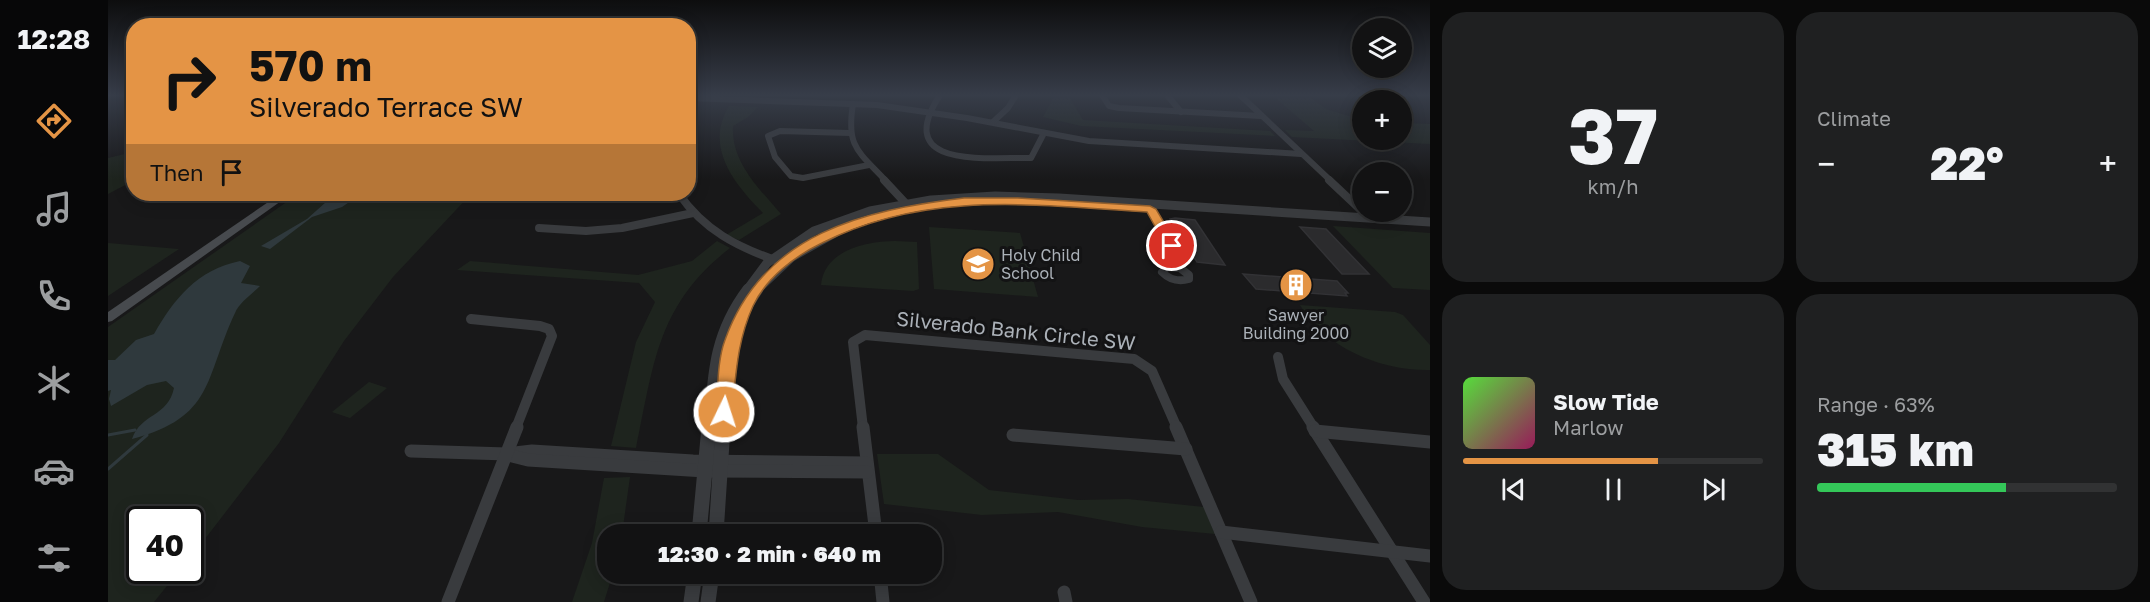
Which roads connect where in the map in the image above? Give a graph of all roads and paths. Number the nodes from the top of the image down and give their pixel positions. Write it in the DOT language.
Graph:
graph roads {
  1 [pos="851,123"];
  2 [pos="926,123"];
  3 [pos="998,123"];
  4 [pos="1268,123"];
  5 [pos="850,133"];
  6 [pos="1044,133"];
  7 [pos="1301,154"];
  8 [pos="869,165"];
  9 [pos="276,201"];
  10 [pos="684,201"];
  11 [pos="1352,202"];
  12 [pos="907,205"];
  13 [pos="1149,207"];
  14 [pos="693,213"];
  15 [pos="1352,216"];
  16 [pos="1412,220"];
  17 [pos="1401,222"];
  18 [pos="1430,222"];
  19 [pos="1430,227"];
  20 [pos="539,228"];
  21 [pos="778,261"];
  22 [pos="1175,267"];
  23 [pos="108,318"];
  24 [pos="471,320"];
  25 [pos="1278,357"];
  26 [pos="1315,431"];
  27 [pos="1012,435"];
  28 [pos="1430,442"];
  29 [pos="1186,449"];
  30 [pos="411,451"];
  31 [pos="507,454"];
  32 [pos="705,466"];
  33 [pos="721,467"];
  34 [pos="866,468"];
  35 [pos="700,524"];
  36 [pos="717,524"];
  37 [pos="874,524"];
  38 [pos="1221,532"];
  39 [pos="1392,551"];
  40 [pos="1430,555"];
  41 [pos="693,584"];
  42 [pos="710,584"];
  43 [pos="881,584"];
  44 [pos="448,602"];
  45 [pos="691,602"];
  46 [pos="708,602"];
  47 [pos="883,602"];
  48 [pos="1251,602"];
  49 [pos="1424,602"];
  1 -- 5 [label="street"];
  2 -- 6 [label="street"];
  3 -- 6 [label="street"];
  4 -- 7 [label="street"];
  5 -- 8 [label="street"];
  5 -- 8 [label="street"];
  6 -- 7 [label="street"];
  7 -- 11 [label="street"];
  8 -- 12 [label="street"];
  9 -- 23 [label="main road"];
  10 -- 14 [label="street"];
  12 -- 13 [label="street"];
  12 -- 21 [label="street"];
  13 -- 15 [label="street"];
  13 -- 22 [label="street"];
  14 -- 20 [label="street"];
  14 -- 21 [label="street"];
  16 -- 18 [label="street"];
  17 -- 19 [label="street"];
  21 -- 32 [label="street"];
  21 -- 33 [label="street"];
  24 -- 31 [label="street"];
  25 -- 26 [label="street"];
  26 -- 28 [label="street"];
  26 -- 39 [label="street"];
  27 -- 29 [label="street"];
  29 -- 34 [label="street, Silverado Bank Circle SW"];
  29 -- 38 [label="street, Silverado Bank Circle SW"];
  30 -- 31 [label="street"];
  31 -- 32 [label="street"];
  31 -- 44 [label="street"];
  32 -- 33 [label="street"];
  32 -- 35 [label="street"];
  33 -- 34 [label="street"];
  33 -- 36 [label="street"];
  34 -- 37 [label="street, Silverado Bank Circle SW"];
  38 -- 39 [label="street"];
  38 -- 48 [label="street, Silverado Bank Circle SW"];
  39 -- 40 [label="street"];
  39 -- 49 [label="street"];
  41 -- 45 [label="street"];
  42 -- 46 [label="street"];
  43 -- 47 [label="street"];
}
